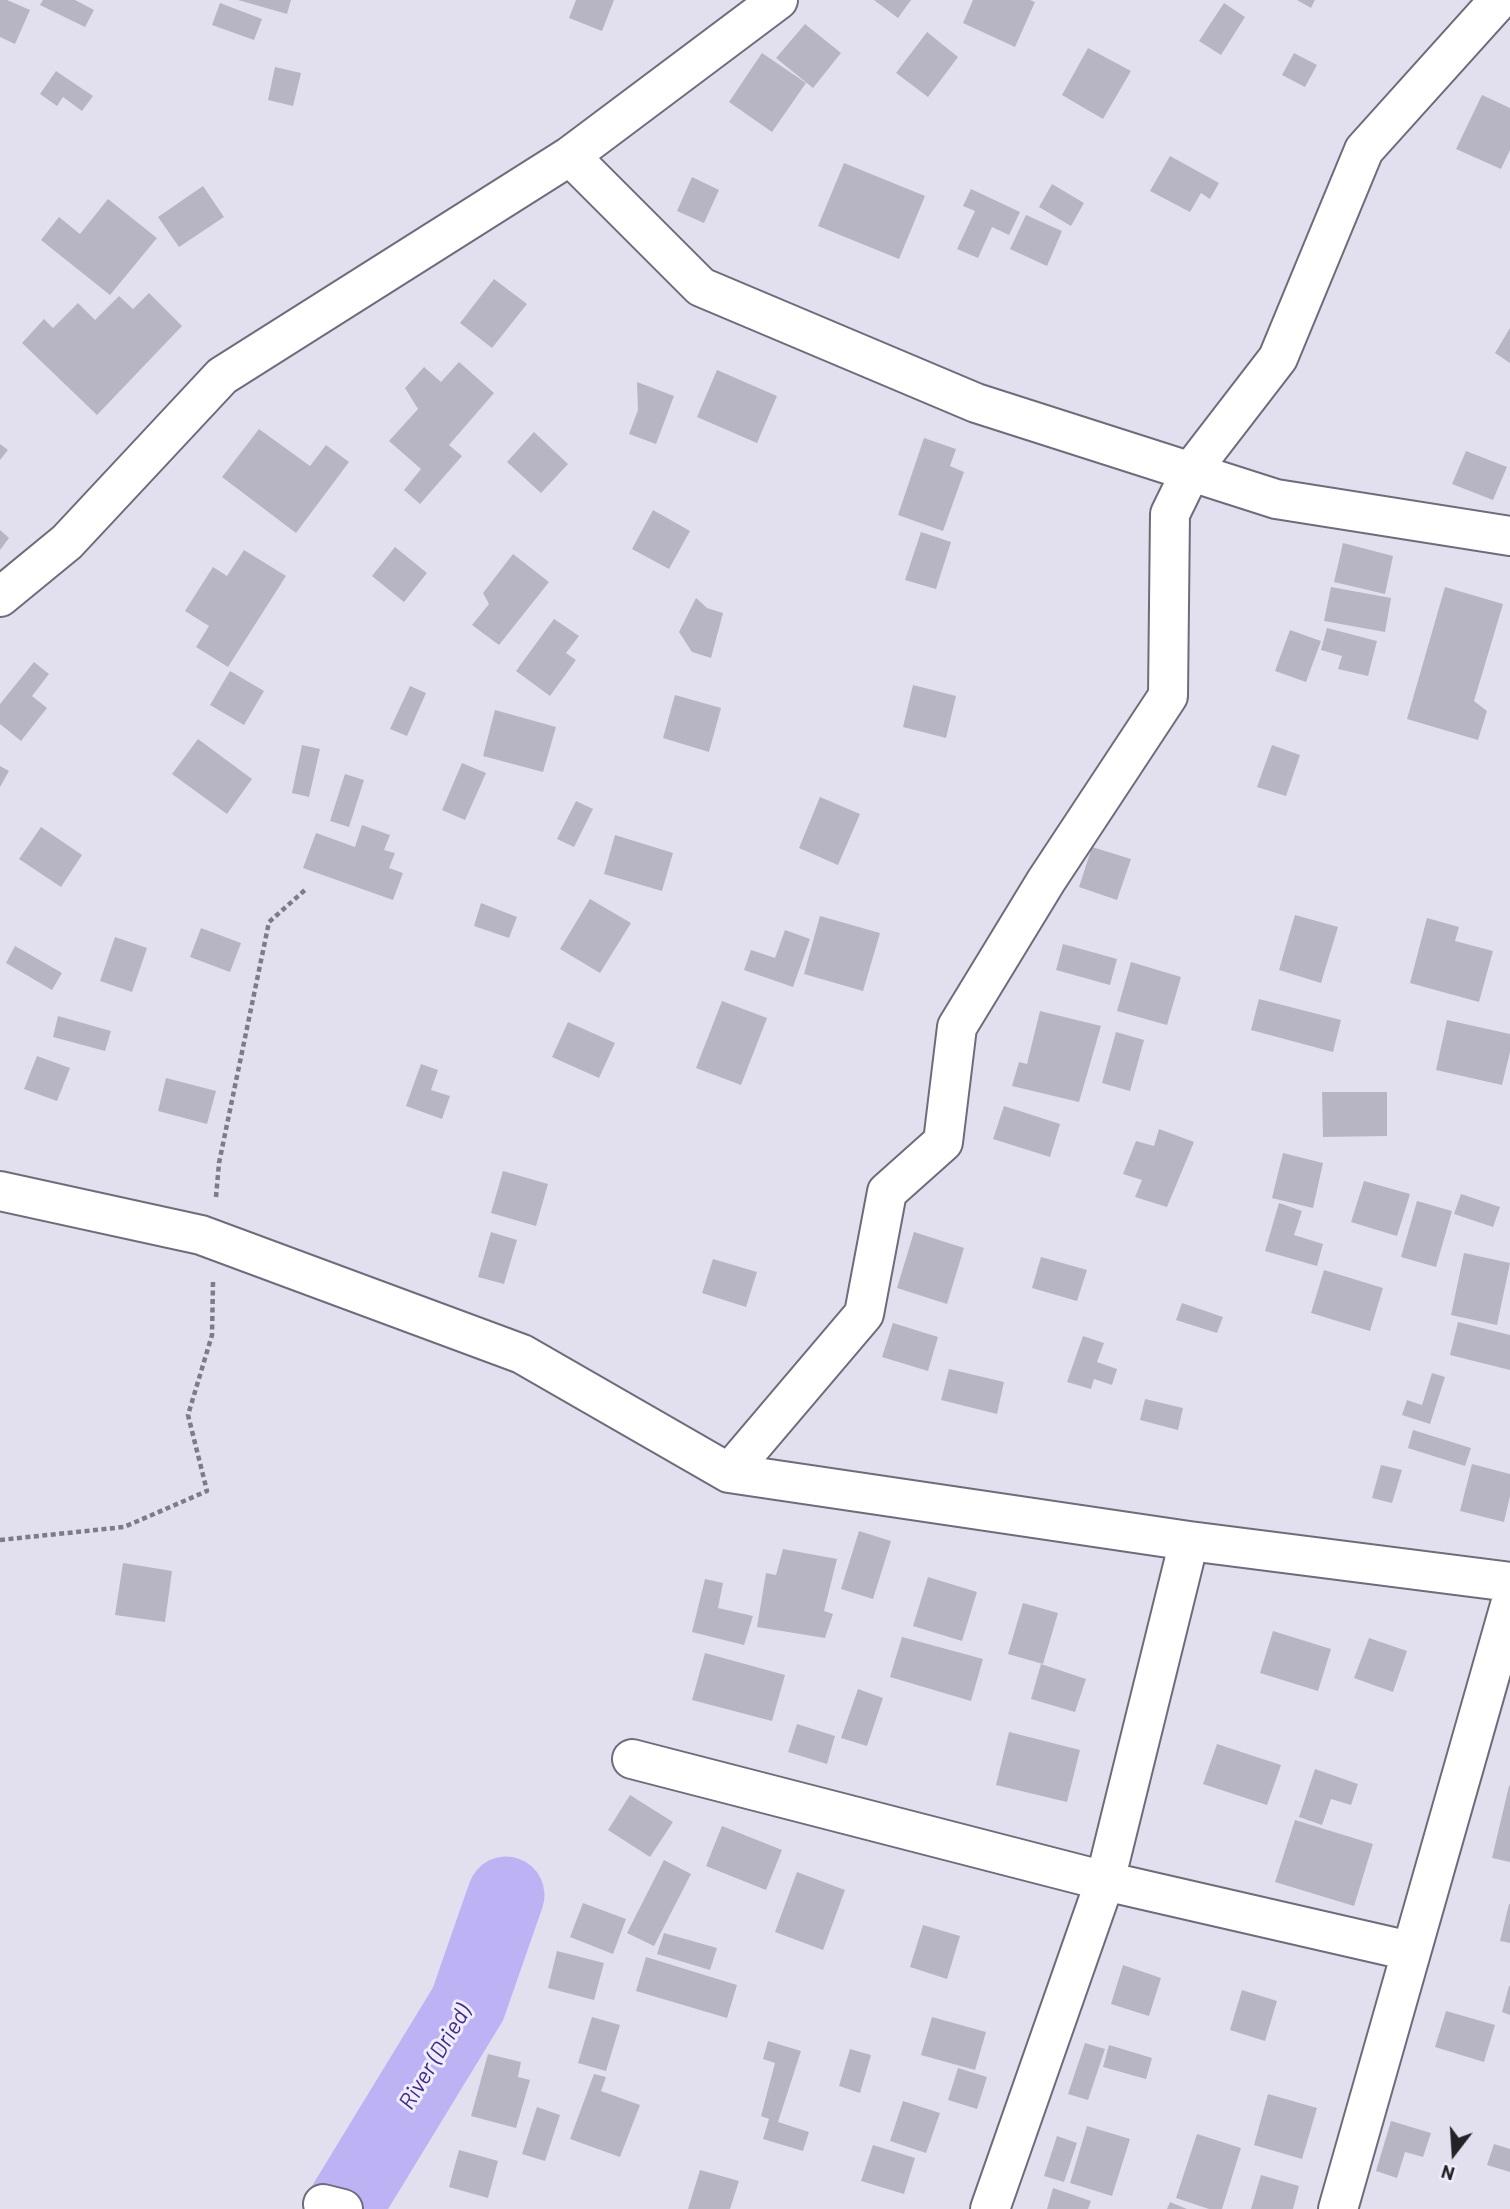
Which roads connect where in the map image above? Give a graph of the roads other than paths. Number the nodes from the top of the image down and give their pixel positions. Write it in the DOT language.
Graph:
graph roads {
  1 [pos="778,0"];
  2 [pos="1499,0"];
  3 [pos="570,156"];
  4 [pos="1191,471"];
  5 [pos="1510,536"];
  6 [pos="0,597"];
  7 [pos="0,1191"];
  8 [pos="729,1472"];
  9 [pos="1189,1541"];
  10 [pos="1510,1582"];
  11 [pos="1510,1605"];
  12 [pos="632,1759"];
  13 [pos="1105,1881"];
  14 [pos="1410,1951"];
  15 [pos="990,2209"];
  16 [pos="1338,2209"];
  1 -- 3 [label="street"];
  2 -- 4 [label="street"];
  3 -- 4 [label="street"];
  3 -- 6 [label="street"];
  4 -- 5 [label="street"];
  4 -- 8 [label="street"];
  7 -- 8 [label="street"];
  8 -- 9 [label="street"];
  9 -- 10 [label="street"];
  9 -- 13 [label="street"];
  11 -- 14 [label="street"];
  12 -- 13 [label="street"];
  13 -- 14 [label="street"];
  13 -- 15 [label="street"];
  14 -- 16 [label="street"];
}
